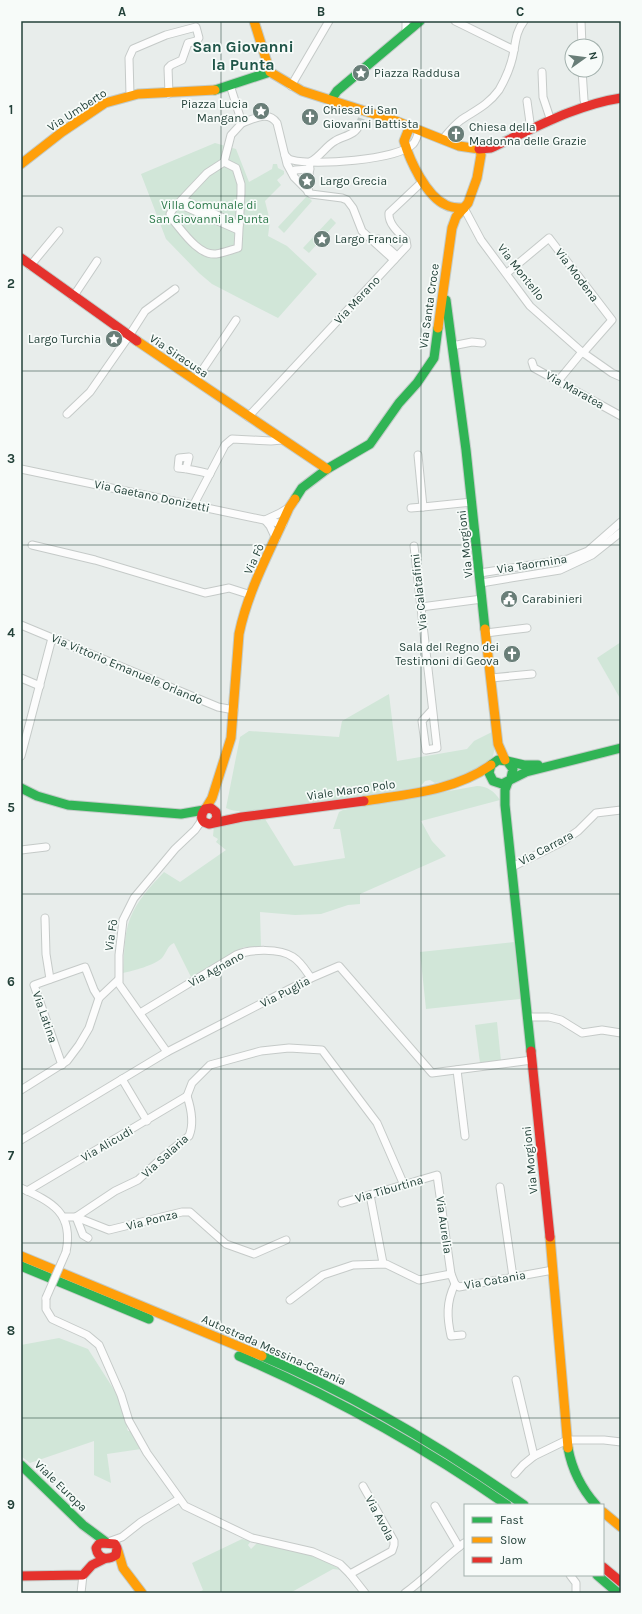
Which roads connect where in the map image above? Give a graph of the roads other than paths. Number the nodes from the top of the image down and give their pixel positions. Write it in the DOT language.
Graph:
graph roads {
  1 [pos="254,21"];
  2 [pos="329,21"];
  3 [pos="406,21"];
  4 [pos="420,21"];
  5 [pos="455,21"];
  6 [pos="524,21"];
  7 [pos="581,21"];
  8 [pos="406,32"];
  9 [pos="582,38"];
  10 [pos="514,50"];
  11 [pos="270,72"];
  12 [pos="542,72"];
  13 [pos="583,78"];
  14 [pos="230,85"];
  15 [pos="291,86"];
  16 [pos="169,94"];
  17 [pos="130,95"];
  18 [pos="621,98"];
  19 [pos="331,100"];
  20 [pos="527,101"];
  21 [pos="586,106"];
  22 [pos="551,121"];
  23 [pos="242,124"];
  24 [pos="359,125"];
  25 [pos="408,125"];
  26 [pos="419,130"];
  27 [pos="531,130"];
  28 [pos="444,141"];
  29 [pos="406,149"];
  30 [pos="480,150"];
  31 [pos="285,155"];
  32 [pos="224,162"];
  33 [pos="21,164"];
  34 [pos="310,166"];
  35 [pos="292,174"];
  36 [pos="423,181"];
  37 [pos="308,192"];
  38 [pos="181,202"];
  39 [pos="441,203"];
  40 [pos="464,208"];
  41 [pos="239,228"];
  42 [pos="452,228"];
  43 [pos="59,231"];
  44 [pos="21,258"];
  45 [pos="396,258"];
  46 [pos="98,261"];
  47 [pos="30,266"];
  48 [pos="507,274"];
  49 [pos="176,288"];
  50 [pos="73,297"];
  51 [pos="236,320"];
  52 [pos="446,322"];
  53 [pos="129,336"];
  54 [pos="442,342"];
  55 [pos="482,343"];
  56 [pos="452,344"];
  57 [pos="583,353"];
  58 [pos="434,358"];
  59 [pos="532,362"];
  60 [pos="621,377"];
  61 [pos="195,381"];
  62 [pos="558,381"];
  63 [pos="417,383"];
  64 [pos="67,414"];
  65 [pos="621,416"];
  66 [pos="248,417"];
  67 [pos="282,440"];
  68 [pos="418,455"];
  69 [pos="21,469"];
  70 [pos="186,469"];
  71 [pos="326,469"];
  72 [pos="210,474"];
  73 [pos="472,502"];
  74 [pos="194,504"];
  75 [pos="423,507"];
  76 [pos="289,508"];
  77 [pos="411,508"];
  78 [pos="265,520"];
  79 [pos="621,522"];
  80 [pos="283,524"];
  81 [pos="621,532"];
  82 [pos="276,539"];
  83 [pos="32,546"];
  84 [pos="414,546"];
  85 [pos="490,571"];
  86 [pos="480,573"];
  87 [pos="491,581"];
  88 [pos="481,583"];
  89 [pos="251,595"];
  90 [pos="482,599"];
  91 [pos="421,607"];
  92 [pos="21,625"];
  93 [pos="527,628"];
  94 [pos="486,633"];
  95 [pos="52,638"];
  96 [pos="532,674"];
  97 [pos="21,678"];
  98 [pos="491,678"];
  99 [pos="40,686"];
  100 [pos="234,710"];
  101 [pos="432,710"];
  102 [pos="498,744"];
  103 [pos="621,748"];
  104 [pos="21,756"];
  105 [pos="506,761"];
  106 [pos="492,763"];
  107 [pos="556,763"];
  108 [pos="510,780"];
  109 [pos="494,781"];
  110 [pos="459,782"];
  111 [pos="21,788"];
  112 [pos="505,805"];
  113 [pos="210,809"];
  114 [pos="621,810"];
  115 [pos="181,814"];
  116 [pos="246,816"];
  117 [pos="208,822"];
  118 [pos="46,847"];
  119 [pos="21,850"];
  120 [pos="512,867"];
  121 [pos="45,918"];
  122 [pos="311,978"];
  123 [pos="50,979"];
  124 [pos="118,980"];
  125 [pos="99,998"];
  126 [pos="140,1012"];
  127 [pos="528,1017"];
  128 [pos="621,1033"];
  129 [pos="167,1052"];
  130 [pos="532,1060"];
  131 [pos="62,1064"];
  132 [pos="456,1070"];
  133 [pos="122,1079"];
  134 [pos="21,1090"];
  135 [pos="187,1096"];
  136 [pos="147,1121"];
  137 [pos="464,1136"];
  138 [pos="21,1140"];
  139 [pos="437,1175"];
  140 [pos="404,1185"];
  141 [pos="500,1187"];
  142 [pos="24,1189"];
  143 [pos="370,1195"];
  144 [pos="342,1203"];
  145 [pos="76,1217"];
  146 [pos="64,1218"];
  147 [pos="88,1238"];
  148 [pos="286,1240"];
  149 [pos="21,1256"];
  150 [pos="21,1261"];
  151 [pos="383,1263"];
  152 [pos="21,1266"];
  153 [pos="553,1270"];
  154 [pos="451,1274"];
  155 [pos="513,1277"];
  156 [pos="455,1284"];
  157 [pos="290,1300"];
  158 [pos="462,1335"];
  159 [pos="313,1379"];
  160 [pos="516,1380"];
  161 [pos="566,1440"];
  162 [pos="621,1442"];
  163 [pos="534,1456"];
  164 [pos="21,1466"];
  165 [pos="515,1474"];
  166 [pos="363,1486"];
  167 [pos="179,1499"];
  168 [pos="506,1504"];
  169 [pos="523,1504"];
  170 [pos="595,1504"];
  171 [pos="434,1506"];
  172 [pos="604,1513"];
  173 [pos="83,1525"];
  174 [pos="621,1528"];
  175 [pos="130,1532"];
  176 [pos="107,1542"];
  177 [pos="462,1545"];
  178 [pos="96,1550"];
  179 [pos="118,1550"];
  180 [pos="106,1559"];
  181 [pos="92,1565"];
  182 [pos="123,1568"];
  183 [pos="604,1568"];
  184 [pos="350,1574"];
  185 [pos="83,1575"];
  186 [pos="21,1576"];
  187 [pos="571,1576"];
  188 [pos="598,1576"];
  189 [pos="621,1582"];
  190 [pos="81,1593"];
  191 [pos="142,1593"];
  192 [pos="365,1593"];
  193 [pos="405,1593"];
  194 [pos="576,1593"];
  195 [pos="618,1593"];
  1 -- 11 [label="main road"];
  2 -- 15 [label="street"];
  3 -- 8 [label="street"];
  4 -- 8 [label="main road"];
  5 -- 10 [label="street"];
  6 -- 10 [label="street"];
  7 -- 9 [label="street"];
  8 -- 19 [label="main road"];
  10 -- 28 [label="street"];
  11 -- 14 [label="main road, Via Umberto"];
  11 -- 15 [label="main road"];
  12 -- 22 [label="street"];
  13 -- 21 [label="street"];
  14 -- 16 [label="main road, Via Umberto"];
  14 -- 23 [label="street"];
  15 -- 19 [label="main road"];
  16 -- 17 [label="main road, Via Umberto"];
  16 -- 17 [label="street"];
  17 -- 33 [label="main road, Via Umberto"];
  18 -- 21 [label="main road"];
  19 -- 25 [label="main road"];
  20 -- 27 [label="street"];
  21 -- 22 [label="main road"];
  22 -- 27 [label="main road"];
  23 -- 31 [label="street"];
  23 -- 32 [label="street"];
  24 -- 34 [label="street"];
  25 -- 26 [label="main road"];
  25 -- 29 [label="main road"];
  26 -- 28 [label="main road"];
  26 -- 29 [label="street"];
  27 -- 30 [label="main road"];
  28 -- 30 [label="main road"];
  29 -- 34 [label="street"];
  29 -- 36 [label="main road"];
  30 -- 40 [label="main road"];
  31 -- 34 [label="street"];
  31 -- 35 [label="street"];
  32 -- 38 [label="street"];
  32 -- 41 [label="street"];
  34 -- 35 [label="street"];
  34 -- 37 [label="street"];
  35 -- 37 [label="street"];
  36 -- 39 [label="main road"];
  36 -- 45 [label="street, Via Merano"];
  37 -- 45 [label="street"];
  38 -- 41 [label="street"];
  38 -- 41 [label="street"];
  39 -- 40 [label="main road"];
  39 -- 42 [label="main road"];
  40 -- 42 [label="main road"];
  40 -- 48 [label="street, Via Montello"];
  42 -- 52 [label="main road, Via Santa Croce"];
  43 -- 47 [label="street"];
  44 -- 47 [label="main road, Via Siracusa"];
  45 -- 66 [label="street, Via Merano"];
  46 -- 50 [label="street"];
  47 -- 50 [label="main road, Via Siracusa"];
  48 -- 57 [label="street, Via Montello"];
  48 -- 57 [label="street, Via Modena"];
  49 -- 53 [label="street"];
  50 -- 53 [label="main road, Via Siracusa"];
  51 -- 61 [label="street"];
  52 -- 54 [label="main road"];
  52 -- 56 [label="main road, Via Morgioni"];
  52 -- 58 [label="main road, Via Santa Croce"];
  53 -- 61 [label="main road, Via Siracusa"];
  53 -- 64 [label="street"];
  54 -- 56 [label="main road"];
  54 -- 58 [label="main road"];
  55 -- 56 [label="street"];
  56 -- 73 [label="main road, Via Morgioni"];
  57 -- 60 [label="street, Via Montello"];
  57 -- 62 [label="street"];
  58 -- 63 [label="main road, Via Santa Croce"];
  59 -- 62 [label="street, Via Maratea"];
  61 -- 66 [label="main road, Via Siracusa"];
  62 -- 65 [label="street, Via Maratea"];
  63 -- 71 [label="main road, Via Fò"];
  66 -- 67 [label="main road, Via Siracusa"];
  67 -- 71 [label="main road, Via Siracusa"];
  67 -- 72 [label="street"];
  68 -- 75 [label="street"];
  69 -- 74 [label="street, Via Gaetano Donizetti"];
  70 -- 72 [label="street"];
  71 -- 76 [label="main road, Via Fò"];
  72 -- 74 [label="street"];
  73 -- 75 [label="street"];
  73 -- 86 [label="main road, Via Morgioni"];
  74 -- 78 [label="street, Via Gaetano Donizetti"];
  75 -- 77 [label="street"];
  76 -- 78 [label="street"];
  76 -- 80 [label="main road, Via Fò"];
  78 -- 80 [label="street, Via Gaetano Donizetti"];
  78 -- 82 [label="street"];
  79 -- 85 [label="street, Via Taormina"];
  80 -- 82 [label="main road, Via Fò"];
  81 -- 87 [label="street, Via Taormina"];
  82 -- 89 [label="main road, Via Fò"];
  83 -- 89 [label="street"];
  84 -- 91 [label="street, Via Calatafimi"];
  85 -- 86 [label="street, Via Taormina"];
  85 -- 87 [label="street"];
  86 -- 88 [label="main road, Via Morgioni"];
  87 -- 88 [label="street, Via Taormina"];
  88 -- 90 [label="main road, Via Morgioni"];
  89 -- 100 [label="main road, Via Fò"];
  90 -- 91 [label="street"];
  90 -- 94 [label="main road, Via Morgioni"];
  91 -- 101 [label="street, Via Calatafimi"];
  92 -- 95 [label="street, Via Vittorio Emanuele Orlando"];
  93 -- 94 [label="street"];
  94 -- 98 [label="main road, Via Morgioni"];
  95 -- 99 [label="street"];
  95 -- 100 [label="street, Via Vittorio Emanuele Orlando"];
  96 -- 98 [label="street"];
  97 -- 99 [label="street"];
  98 -- 102 [label="main road, Via Morgioni"];
  99 -- 104 [label="street"];
  100 -- 113 [label="main road, Via Fò"];
  101 -- 101 [label="street, Via Calatafimi"];
  102 -- 105 [label="main road"];
  102 -- 106 [label="main road"];
  103 -- 107 [label="main road"];
  105 -- 106 [label="main road"];
  105 -- 107 [label="main road"];
  105 -- 108 [label="main road"];
  106 -- 109 [label="main road"];
  106 -- 110 [label="main road"];
  107 -- 108 [label="main road"];
  108 -- 109 [label="main road"];
  108 -- 112 [label="main road"];
  109 -- 110 [label="main road"];
  109 -- 112 [label="main road"];
  110 -- 116 [label="main road, Viale Marco Polo"];
  111 -- 115 [label="main road"];
  112 -- 120 [label="main road, Via Morgioni"];
  113 -- 115 [label="main road"];
  113 -- 116 [label="main road"];
  113 -- 117 [label="main road"];
  113 -- 117 [label="main road"];
  114 -- 120 [label="street, Via Carrara"];
  115 -- 117 [label="main road"];
  116 -- 117 [label="main road, Viale Marco Polo"];
  117 -- 124 [label="street, Via Fò"];
  118 -- 119 [label="street"];
  120 -- 127 [label="main road, Via Morgioni"];
  121 -- 123 [label="street"];
  122 -- 126 [label="street, Via Agnano"];
  122 -- 129 [label="street, Via Puglia"];
  122 -- 132 [label="street, Via Puglia"];
  123 -- 125 [label="street, Via Latina"];
  123 -- 131 [label="street, Via Latina"];
  124 -- 125 [label="street"];
  124 -- 126 [label="street"];
  125 -- 131 [label="street"];
  126 -- 129 [label="street"];
  127 -- 128 [label="street"];
  127 -- 130 [label="main road, Via Morgioni"];
  129 -- 133 [label="street, Via Puglia"];
  130 -- 132 [label="street, Via Puglia"];
  130 -- 153 [label="main road, Via Morgioni"];
  131 -- 134 [label="street"];
  132 -- 137 [label="street"];
  133 -- 136 [label="street"];
  133 -- 138 [label="street, Via Puglia"];
  135 -- 136 [label="street, Via Alicudi"];
  135 -- 140 [label="street"];
  135 -- 145 [label="street, Via Salaria"];
  136 -- 142 [label="street, Via Alicudi"];
  139 -- 140 [label="street, Via Tiburtina"];
  139 -- 154 [label="street, Via Aurelia"];
  140 -- 143 [label="street, Via Tiburtina"];
  141 -- 155 [label="street"];
  142 -- 146 [label="street"];
  143 -- 144 [label="street, Via Tiburtina"];
  143 -- 151 [label="street"];
  145 -- 146 [label="street, Via Salaria"];
  145 -- 147 [label="street"];
  145 -- 148 [label="street, Via Ponza"];
  146 -- 167 [label="street, bridge"];
  149 -- 159 [label="main road, Autostrada Messina-Catania"];
  150 -- 159 [label="main road"];
  151 -- 154 [label="street, Via Catania"];
  151 -- 157 [label="street, Via Catania"];
  152 -- 168 [label="main road, Autostrada Messina-Catania"];
  153 -- 155 [label="street, Via Catania"];
  153 -- 161 [label="main road, Via Morgioni"];
  154 -- 156 [label="street, Via Catania"];
  155 -- 156 [label="street, Via Catania"];
  156 -- 158 [label="street"];
  159 -- 169 [label="main road, Autostrada Messina-Catania"];
  160 -- 163 [label="street"];
  161 -- 162 [label="street"];
  161 -- 163 [label="street"];
  161 -- 170 [label="main road, Via Morgioni"];
  163 -- 165 [label="street"];
  164 -- 173 [label="main road, Viale Europa"];
  166 -- 184 [label="street, Via Avola"];
  167 -- 175 [label="street"];
  167 -- 184 [label="street"];
  171 -- 177 [label="street"];
  172 -- 174 [label="main road"];
  173 -- 176 [label="main road"];
  173 -- 178 [label="main road"];
  175 -- 176 [label="street"];
  175 -- 179 [label="street"];
  176 -- 178 [label="main road"];
  176 -- 179 [label="main road"];
  177 -- 193 [label="street"];
  178 -- 180 [label="main road"];
  178 -- 181 [label="main road"];
  179 -- 180 [label="main road"];
  179 -- 182 [label="main road"];
  180 -- 181 [label="main road"];
  180 -- 182 [label="main road"];
  181 -- 185 [label="main road"];
  182 -- 191 [label="main road"];
  183 -- 189 [label="main road"];
  184 -- 192 [label="street"];
  185 -- 186 [label="main road"];
  185 -- 190 [label="street"];
  187 -- 194 [label="street"];
  188 -- 195 [label="main road"];
}
